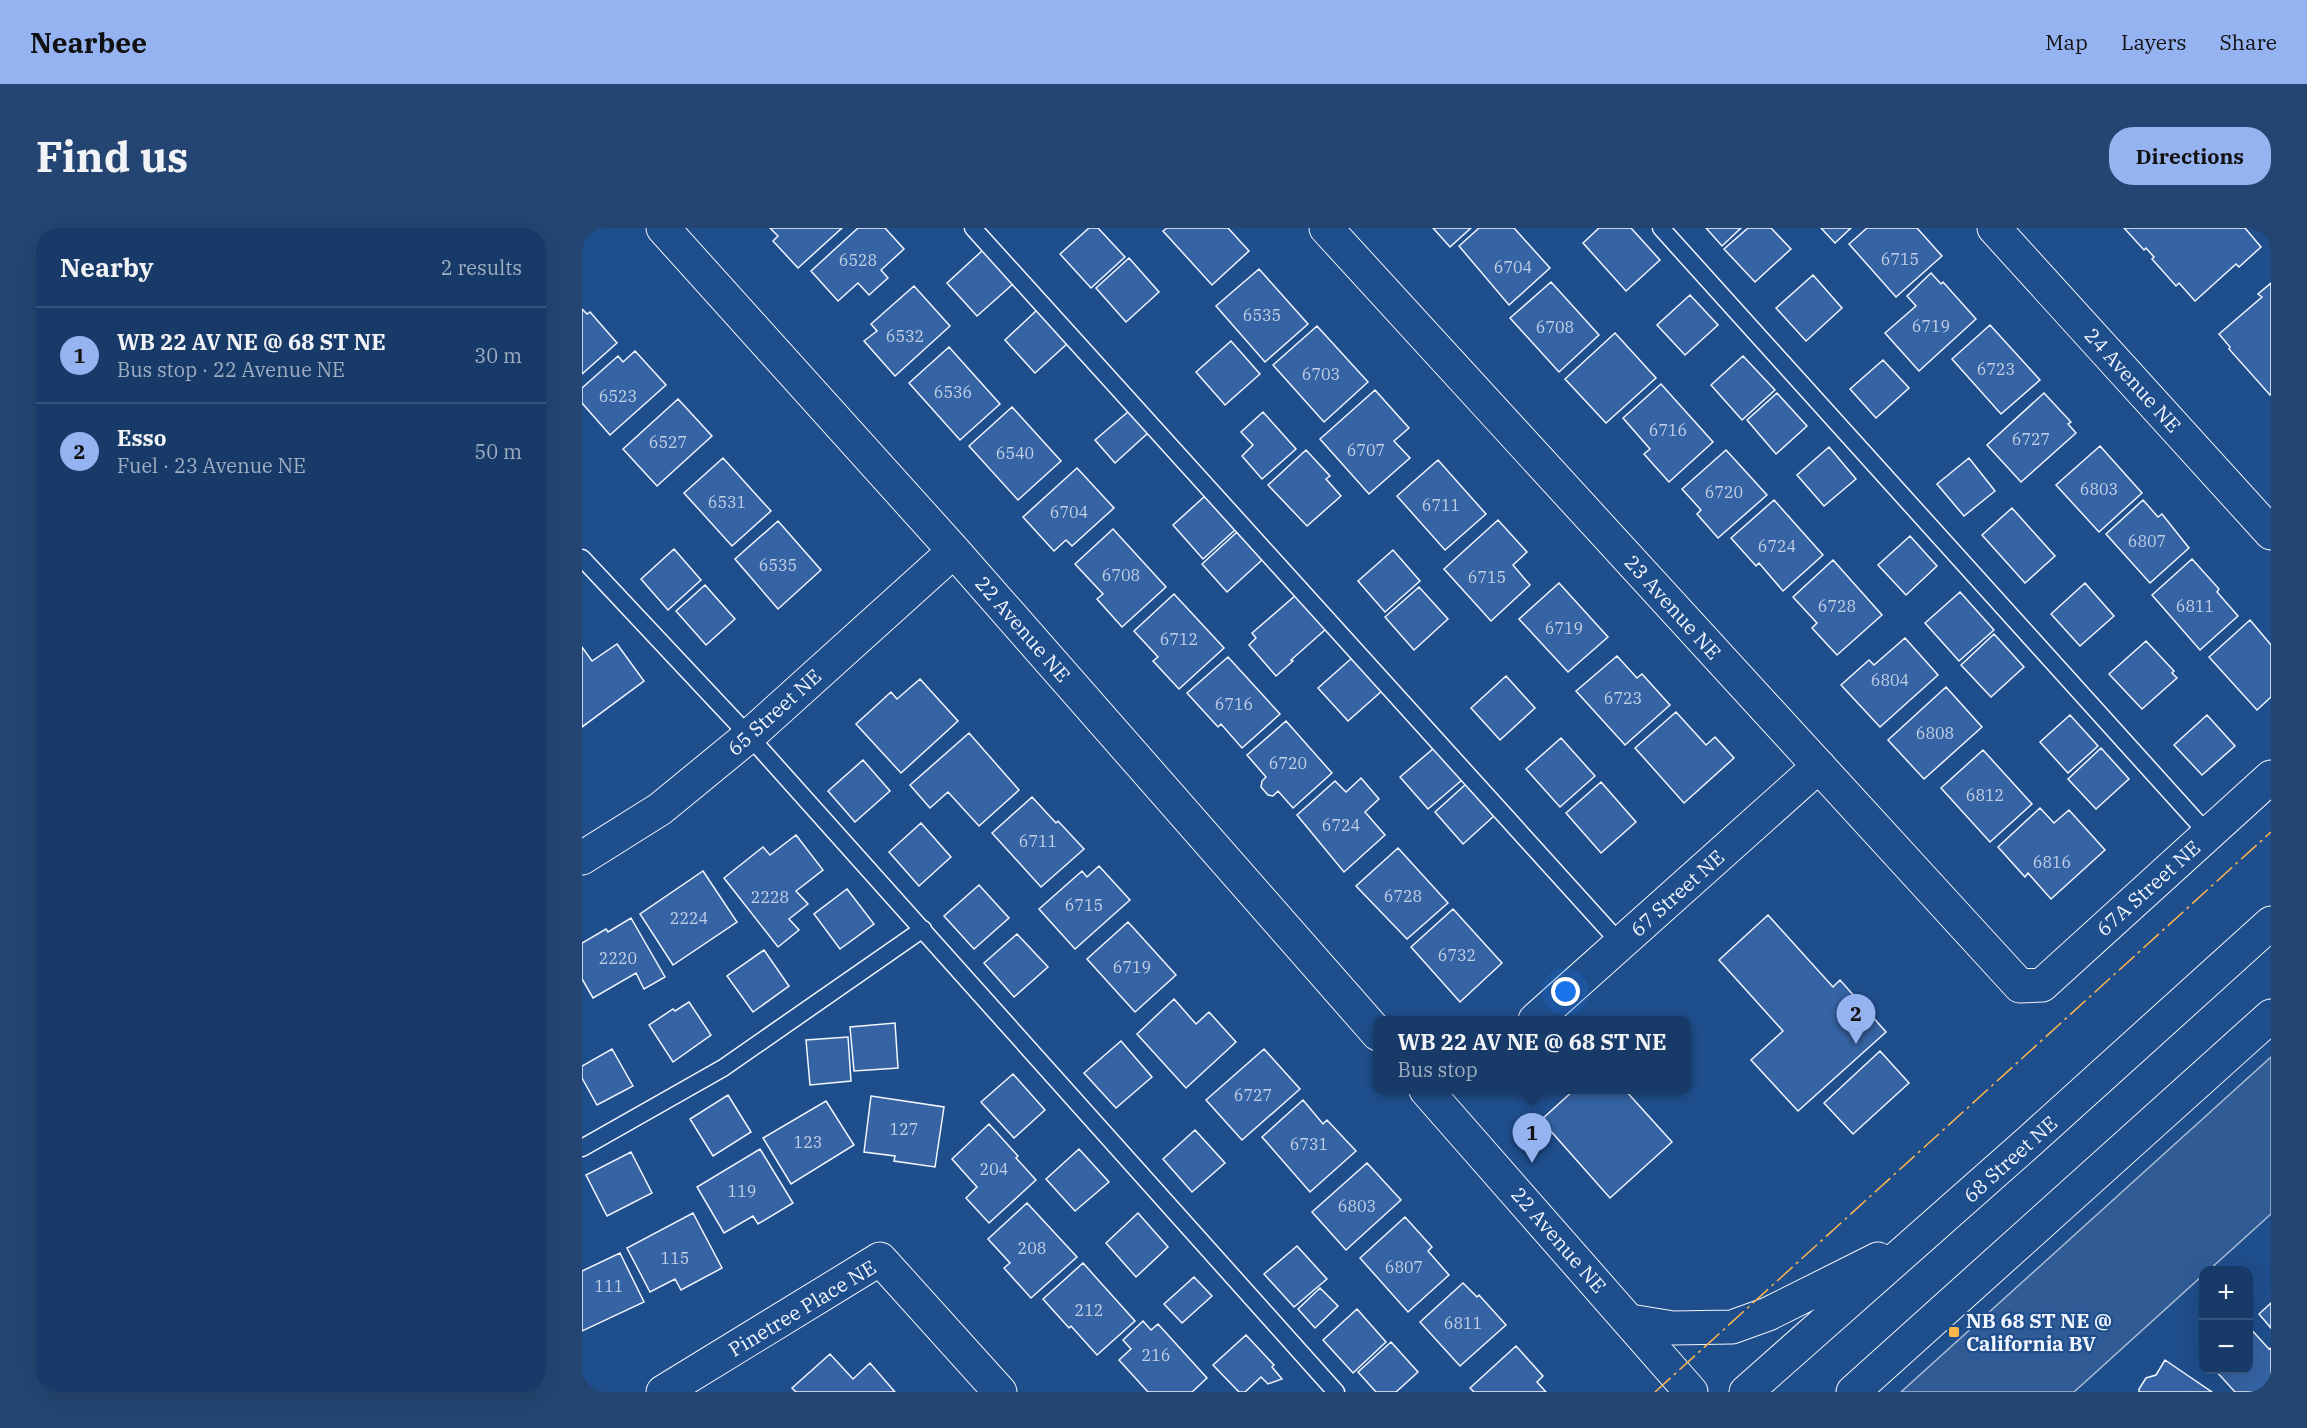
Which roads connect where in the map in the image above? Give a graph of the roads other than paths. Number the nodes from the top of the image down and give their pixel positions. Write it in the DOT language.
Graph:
graph roads {
  1 [pos="663,228"];
  2 [pos="973,228"];
  3 [pos="1326,228"];
  4 [pos="1661,228"];
  5 [pos="1994,228"];
  6 [pos="2271,533"];
  7 [pos="954,550"];
  8 [pos="582,558"];
  9 [pos="749,736"];
  10 [pos="1819,766"];
  11 [pos="2271,777"];
  12 [pos="2208,834"];
  13 [pos="582,858"];
  14 [pos="2271,923"];
  15 [pos="923,929"];
  16 [pos="1622,944"];
  17 [pos="2020,986"];
  18 [pos="1540,1016"];
  19 [pos="2271,1016"];
  20 [pos="1373,1029"];
  21 [pos="1441,1095"];
  22 [pos="582,1149"];
  23 [pos="1917,1240"];
  24 [pos="1630,1321"];
  25 [pos="673,1390"];
  26 [pos="1000,1392"];
  27 [pos="1336,1392"];
  28 [pos="1690,1392"];
  29 [pos="1746,1392"];
  30 [pos="1853,1392"];
  1 -- 7 [label="street, 22 Avenue NE"];
  2 -- 16 [label="lane"];
  3 -- 10 [label="street, 23 Avenue NE"];
  4 -- 12 [label="lane"];
  5 -- 6 [label="street, 24 Avenue NE"];
  7 -- 9 [label="street, 65 Street NE"];
  7 -- 20 [label="street, 22 Avenue NE"];
  8 -- 9 [label="lane"];
  9 -- 13 [label="street, 65 Street NE"];
  9 -- 15 [label="lane"];
  10 -- 16 [label="street, 67 Street NE"];
  10 -- 17 [label="street, 23 Avenue NE"];
  11 -- 12 [label="street, 67A Street NE"];
  12 -- 17 [label="street, 67A Street NE"];
  14 -- 23 [label="street, 68 Street NE"];
  15 -- 22 [label="lane"];
  15 -- 27 [label="lane"];
  16 -- 18 [label="street, 67 Street NE"];
  19 -- 30 [label="street"];
  21 -- 24 [label="street, 22 Avenue NE"];
  23 -- 24 [label="street"];
  23 -- 29 [label="street, 68 Street NE"];
  24 -- 28 [label="street, 22 Avenue NE"];
  25 -- 26 [label="street, Pinetree Place NE"];
}
